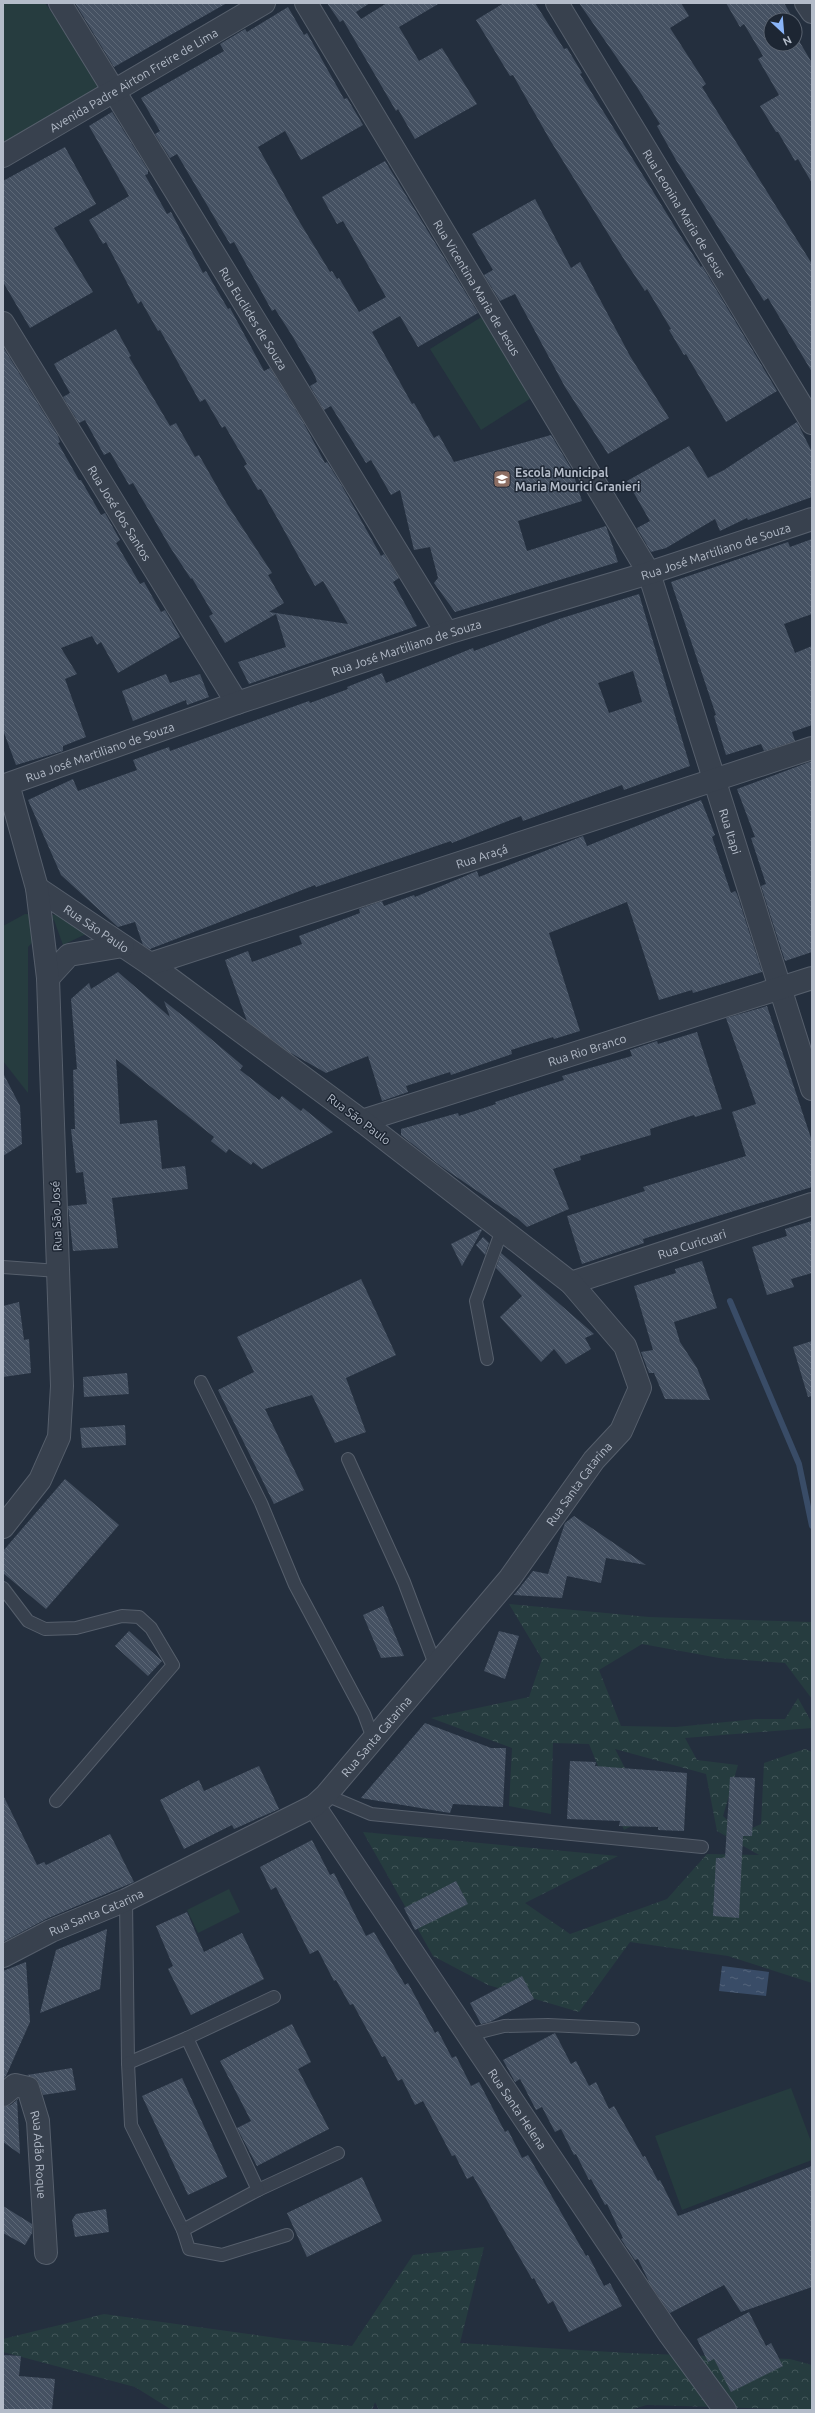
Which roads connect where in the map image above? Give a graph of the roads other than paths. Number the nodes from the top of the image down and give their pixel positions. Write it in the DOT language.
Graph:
graph roads {
  1 [pos="60,3"];
  2 [pos="264,3"];
  3 [pos="306,3"];
  4 [pos="557,3"];
  5 [pos="806,3"];
  6 [pos="812,12"];
  7 [pos="115,90"];
  8 [pos="3,156"];
  9 [pos="3,323"];
  10 [pos="812,422"];
  11 [pos="812,519"];
  12 [pos="649,573"];
  13 [pos="447,633"];
  14 [pos="237,703"];
  15 [pos="812,748"];
  16 [pos="715,780"];
  17 [pos="5,781"];
  18 [pos="37,888"];
  19 [pos="123,946"];
  20 [pos="150,964"];
  21 [pos="48,978"];
  22 [pos="812,978"];
  23 [pos="780,988"];
  24 [pos="812,1089"];
  25 [pos="362,1121"];
  26 [pos="812,1204"];
  27 [pos="502,1230"];
  28 [pos="3,1267"];
  29 [pos="58,1271"];
  30 [pos="571,1283"];
  31 [pos="487,1360"];
  32 [pos="201,1382"];
  33 [pos="640,1388"];
  34 [pos="348,1459"];
  35 [pos="3,1528"];
  36 [pos="3,1588"];
  37 [pos="436,1667"];
  38 [pos="374,1741"];
  39 [pos="56,1801"];
  40 [pos="320,1801"];
  41 [pos="702,1847"];
  42 [pos="126,1900"];
  43 [pos="3,1956"];
  44 [pos="274,1997"];
  45 [pos="633,2029"];
  46 [pos="468,2034"];
  47 [pos="187,2038"];
  48 [pos="128,2063"];
  49 [pos="3,2095"];
  50 [pos="338,2153"];
  51 [pos="258,2190"];
  52 [pos="183,2230"];
  53 [pos="287,2234"];
  54 [pos="46,2253"];
  55 [pos="724,2410"];
  1 -- 7 [label="street, Rua Euclides de Souza"];
  2 -- 7 [label="street, Avenida Padre Airton Freire de Lima"];
  3 -- 12 [label="street, Rua Vicentina Maria de Jesus"];
  4 -- 10 [label="street, Rua Leonina Maria de Jesus"];
  5 -- 6 [label="street"];
  7 -- 8 [label="street, Avenida Padre Airton Freire de Lima"];
  7 -- 13 [label="street, Rua Euclides de Souza"];
  9 -- 14 [label="street, Rua José dos Santos"];
  11 -- 12 [label="street, Rua José Martiliano de Souza"];
  12 -- 13 [label="street, Rua José Martiliano de Souza"];
  12 -- 16 [label="street, Rua Itapi"];
  13 -- 14 [label="street, Rua José Martiliano de Souza"];
  14 -- 17 [label="street, Rua José Martiliano de Souza"];
  15 -- 16 [label="street, Rua Araçá"];
  16 -- 20 [label="street, Rua Araçá"];
  16 -- 23 [label="street, Rua Itapi"];
  17 -- 18 [label="street, Rua São José"];
  18 -- 19 [label="street, Rua São Paulo"];
  18 -- 21 [label="street, Rua São José"];
  19 -- 20 [label="street, Rua São Paulo"];
  19 -- 21 [label="street"];
  20 -- 25 [label="street, Rua São Paulo"];
  21 -- 29 [label="street, Rua São José"];
  22 -- 23 [label="street, Rua Rio Branco"];
  23 -- 24 [label="street, Rua Itapi"];
  23 -- 25 [label="street, Rua Rio Branco"];
  25 -- 27 [label="street, Rua São Paulo"];
  26 -- 30 [label="street, Rua Curicuari"];
  27 -- 30 [label="street, Rua São Paulo"];
  27 -- 31 [label="lane"];
  28 -- 29 [label="lane"];
  29 -- 35 [label="street, Rua São José"];
  30 -- 33 [label="street, Rua São Paulo"];
  32 -- 38 [label="lane"];
  33 -- 37 [label="street, Rua Santa Catarina"];
  34 -- 37 [label="lane"];
  36 -- 39 [label="lane"];
  37 -- 38 [label="street, Rua Santa Catarina"];
  38 -- 40 [label="street, Rua Santa Catarina"];
  40 -- 41 [label="lane"];
  40 -- 42 [label="street, Rua Santa Catarina"];
  40 -- 46 [label="street, Rua Santa Helena"];
  42 -- 43 [label="street, Rua Santa Catarina"];
  42 -- 48 [label="lane"];
  44 -- 47 [label="lane"];
  45 -- 46 [label="lane"];
  46 -- 55 [label="street, Rua Santa Helena"];
  47 -- 48 [label="lane"];
  47 -- 51 [label="lane"];
  48 -- 52 [label="lane"];
  49 -- 54 [label="street, Rua Adão Roque"];
  50 -- 51 [label="lane"];
  51 -- 52 [label="lane"];
  52 -- 53 [label="lane"];
}
